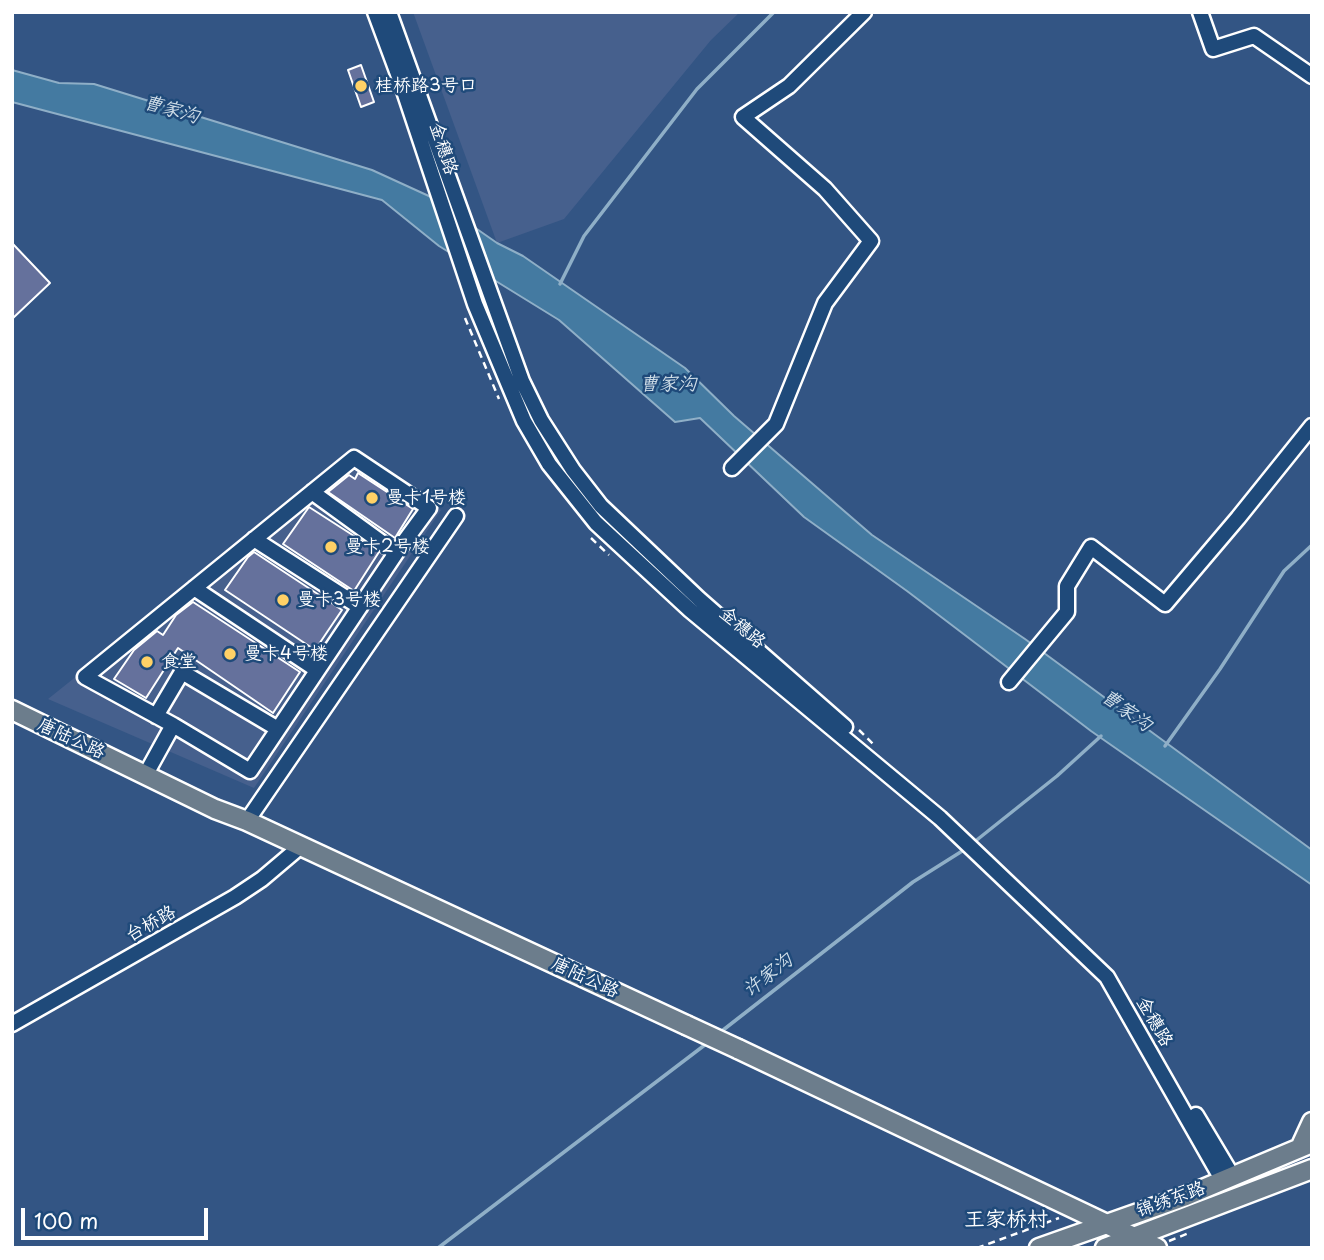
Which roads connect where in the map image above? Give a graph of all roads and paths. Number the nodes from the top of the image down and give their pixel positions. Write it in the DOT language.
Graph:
graph roads {
  1 [pos="375,12"];
  2 [pos="389,12"];
  3 [pos="864,12"];
  4 [pos="1200,12"];
  5 [pos="1312,76"];
  6 [pos="430,146"];
  7 [pos="1312,426"];
  8 [pos="732,468"];
  9 [pos="312,492"];
  10 [pos="456,516"];
  11 [pos="254,539"];
  12 [pos="396,552"];
  13 [pos="194,588"];
  14 [pos="360,607"];
  15 [pos="317,670"];
  16 [pos="1009,682"];
  17 [pos="12,710"];
  18 [pos="156,716"];
  19 [pos="173,725"];
  20 [pos="278,729"];
  21 [pos="858,730"];
  22 [pos="878,748"];
  23 [pos="146,774"];
  24 [pos="942,816"];
  25 [pos="247,821"];
  26 [pos="301,846"];
  27 [pos="12,1024"];
  28 [pos="1312,1122"];
  29 [pos="1306,1146"];
  30 [pos="1310,1171"];
  31 [pos="1228,1179"];
  32 [pos="1080,1210"];
  33 [pos="1107,1224"];
  34 [pos="1134,1238"];
  35 [pos="976,1248"];
  36 [pos="1039,1248"];
  37 [pos="1105,1248"];
  38 [pos="1157,1248"];
  1 -- 6 [label="street, 金穗路"];
  2 -- 6 [label="street, 金穗路"];
  3 -- 8 [label="street"];
  4 -- 5 [label="street"];
  6 -- 24 [label="street, 金穗路"];
  6 -- 24 [label="street, 金穗路"];
  7 -- 16 [label="street"];
  9 -- 11 [label="street"];
  9 -- 12 [label="street"];
  9 -- 12 [label="street"];
  10 -- 25 [label="street"];
  11 -- 13 [label="street"];
  11 -- 14 [label="street"];
  12 -- 14 [label="street"];
  13 -- 15 [label="street"];
  13 -- 18 [label="street"];
  14 -- 15 [label="street"];
  15 -- 20 [label="street"];
  17 -- 23 [label="main road, 唐陆公路"];
  18 -- 19 [label="street"];
  18 -- 20 [label="street"];
  19 -- 20 [label="street"];
  19 -- 23 [label="street"];
  21 -- 22 [label="path"];
  23 -- 25 [label="main road, 唐陆公路"];
  24 -- 31 [label="street, 金穗路"];
  25 -- 26 [label="main road, 唐陆公路"];
  26 -- 27 [label="street, 台桥路"];
  26 -- 32 [label="main road, 唐陆公路, bridge"];
  28 -- 29 [label="main road, 锦绣东路"];
  29 -- 31 [label="main road, 锦绣东路"];
  30 -- 34 [label="main road, 锦绣东路"];
  31 -- 33 [label="main road, 锦绣东路"];
  32 -- 33 [label="main road, 唐陆公路"];
  32 -- 35 [label="path"];
  33 -- 34 [label="main road, 唐陆公路"];
  33 -- 36 [label="main road, 锦绣东路"];
  34 -- 37 [label="main road, 锦绣东路"];
  34 -- 38 [label="main road, 唐陆公路"];
}
